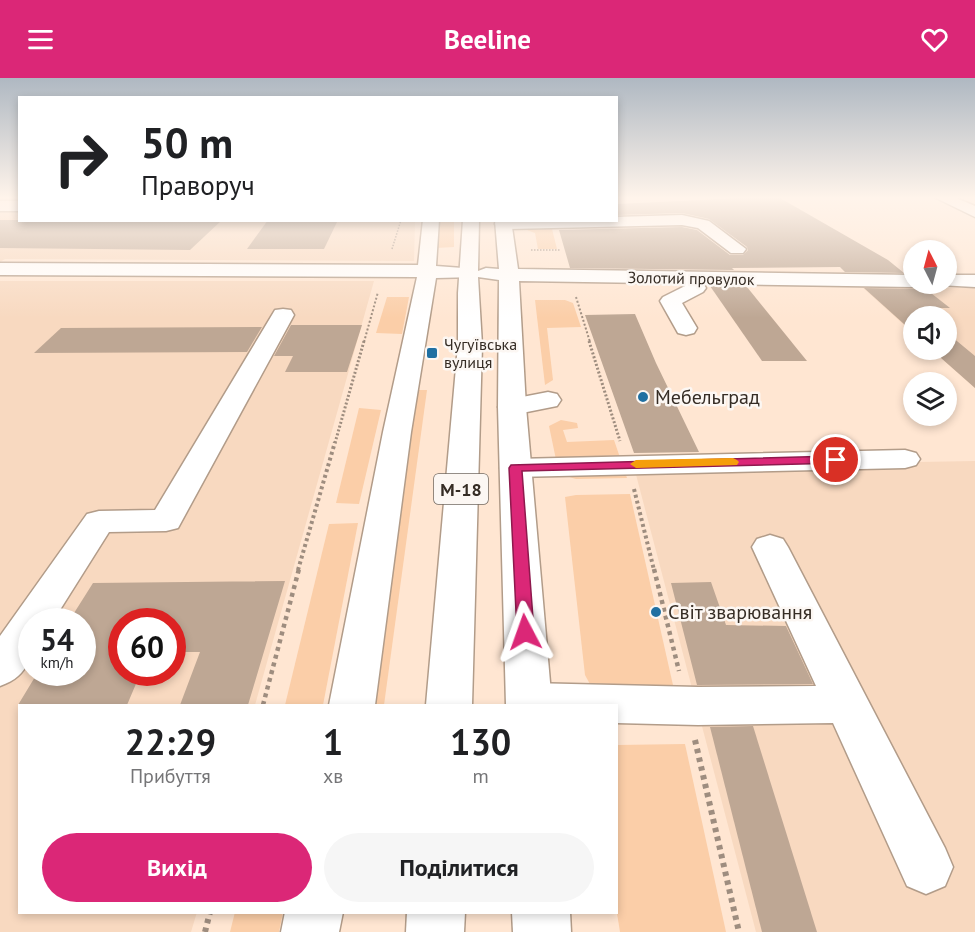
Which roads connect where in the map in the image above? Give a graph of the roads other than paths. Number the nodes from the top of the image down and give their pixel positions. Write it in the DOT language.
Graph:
graph roads {
  1 [pos="430,238"];
  2 [pos="470,238"];
  3 [pos="506,238"];
  4 [pos="722,238"];
  5 [pos="737,249"];
  6 [pos="0,269"];
  7 [pos="428,271"];
  8 [pos="469,273"];
  9 [pos="507,275"];
  10 [pos="690,278"];
  11 [pos="903,281"];
  12 [pos="957,281"];
  13 [pos="975,281"];
  14 [pos="283,315"];
  15 [pos="686,328"];
  16 [pos="548,400"];
  17 [pos="512,407"];
  18 [pos="905,459"];
  19 [pos="515,468"];
  20 [pos="770,547"];
  21 [pos="41,608"];
  22 [pos="18,642"];
  23 [pos="0,669"];
  24 [pos="352,704"];
  25 [pos="449,704"];
  26 [pos="529,704"];
  27 [pos="848,704"];
  28 [pos="618,705"];
  29 [pos="926,867"];
  30 [pos="314,914"];
  31 [pos="436,914"];
  32 [pos="541,914"];
  33 [pos="310,932"];
  34 [pos="435,932"];
  35 [pos="542,932"];
  1 -- 7 [label="main road"];
  2 -- 8 [label="main road, М-18"];
  3 -- 9 [label="main road, М-18"];
  4 -- 5 [label="main road"];
  6 -- 7 [label="main road"];
  7 -- 8 [label="main road"];
  7 -- 24 [label="main road"];
  8 -- 9 [label="main road, Золотий провулок"];
  8 -- 25 [label="main road, М-18"];
  9 -- 10 [label="main road, Золотий провулок"];
  9 -- 17 [label="main road, М-18"];
  10 -- 11 [label="main road, Золотий провулок"];
  10 -- 15 [label="main road"];
  12 -- 13 [label="main road"];
  14 -- 21 [label="main road"];
  16 -- 17 [label="main road"];
  17 -- 19 [label="main road, М-18"];
  18 -- 19 [label="main road"];
  19 -- 26 [label="main road, М-18"];
  20 -- 27 [label="main road"];
  22 -- 23 [label="main road"];
  27 -- 28 [label="main road"];
  27 -- 29 [label="main road"];
  30 -- 33 [label="main road"];
  31 -- 34 [label="main road"];
  32 -- 35 [label="main road"];
}
